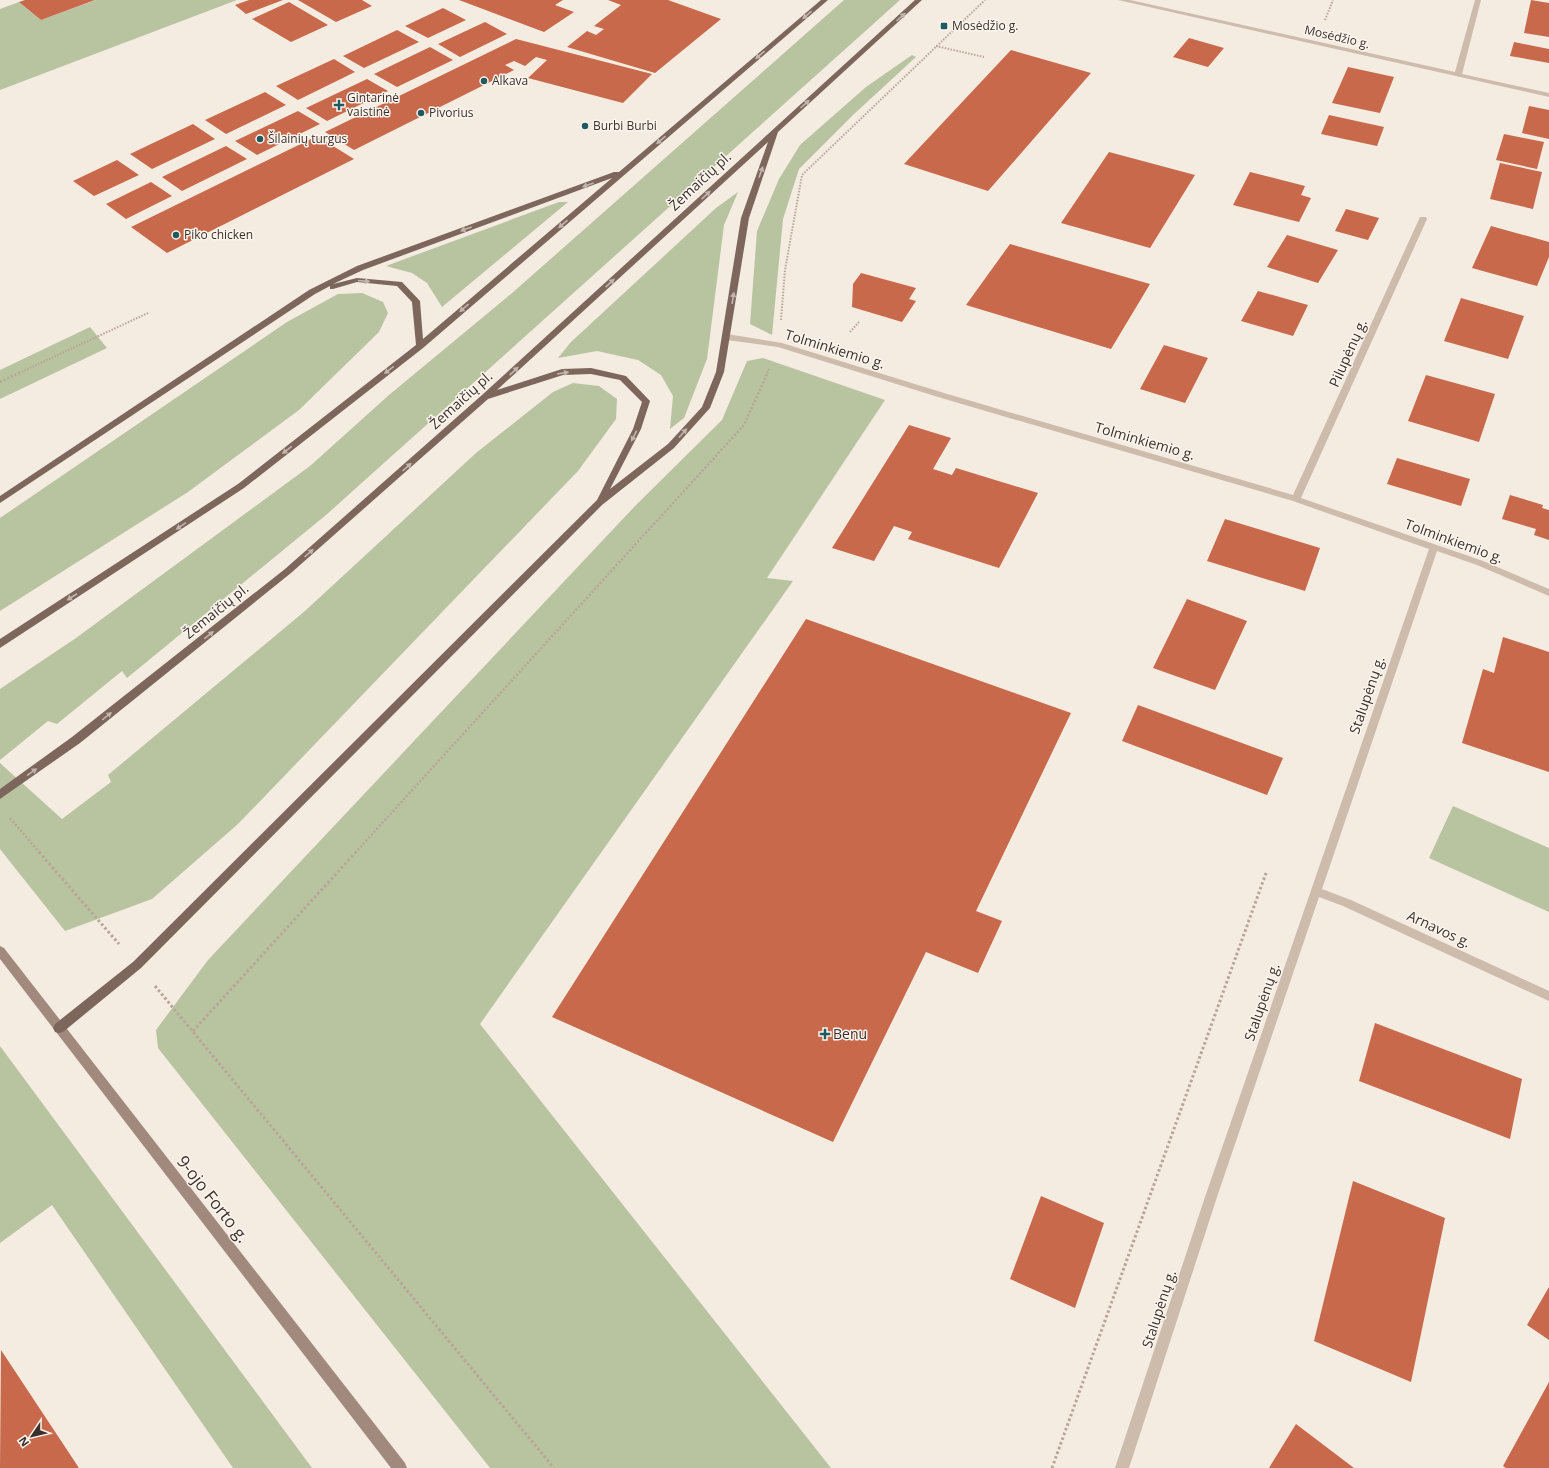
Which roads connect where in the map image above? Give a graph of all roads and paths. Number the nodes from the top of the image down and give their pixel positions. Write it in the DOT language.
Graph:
graph roads {
  1 [pos="825,0"];
  2 [pos="919,0"];
  3 [pos="1121,0"];
  4 [pos="1478,0"];
  5 [pos="936,46"];
  6 [pos="984,57"];
  7 [pos="1458,75"];
  8 [pos="1549,95"];
  9 [pos="776,130"];
  10 [pos="624,171"];
  11 [pos="1423,219"];
  12 [pos="312,292"];
  13 [pos="148,313"];
  14 [pos="859,322"];
  15 [pos="850,332"];
  16 [pos="727,337"];
  17 [pos="420,346"];
  18 [pos="0,382"];
  19 [pos="486,397"];
  20 [pos="1296,499"];
  21 [pos="0,500"];
  22 [pos="599,502"];
  23 [pos="1434,547"];
  24 [pos="1549,593"];
  25 [pos="0,644"];
  26 [pos="0,795"];
  27 [pos="5,812"];
  28 [pos="1266,873"];
  29 [pos="1316,891"];
  30 [pos="0,951"];
  31 [pos="137,965"];
  32 [pos="1549,996"];
  33 [pos="59,1028"];
  34 [pos="400,1468"];
  35 [pos="554,1468"];
  36 [pos="1052,1468"];
  37 [pos="1122,1468"];
  1 -- 10 [label="main road, one-way"];
  9 -- 2 [label="main road, Žemaičių pl., one-way"];
  3 -- 7 [label="street, Mosėdžio g."];
  4 -- 7 [label="street"];
  5 -- 6 [label="path"];
  7 -- 8 [label="street, Mosėdžio g."];
  16 -- 9 [label="main road, one-way"];
  19 -- 9 [label="main road, Žemaičių pl., one-way"];
  10 -- 12 [label="main road, one-way"];
  10 -- 17 [label="main road, one-way"];
  11 -- 20 [label="street, Pilupėnų g."];
  12 -- 17 [label="main road, one-way"];
  12 -- 21 [label="main road"];
  13 -- 18 [label="path"];
  14 -- 15 [label="path"];
  16 -- 20 [label="street, Tolminkiemio g."];
  22 -- 16 [label="main road, one-way"];
  17 -- 25 [label="main road, one-way"];
  19 -- 22 [label="main road, one-way"];
  26 -- 19 [label="main road, Žemaičių pl., one-way"];
  20 -- 23 [label="street, Tolminkiemio g."];
  22 -- 31 [label="main road"];
  23 -- 24 [label="street, Tolminkiemio g."];
  23 -- 29 [label="street, Stalupėnų g."];
  27 -- 31 [label="path"];
  28 -- 36 [label="path"];
  29 -- 32 [label="street, Arnavos g."];
  29 -- 37 [label="street, Stalupėnų g."];
  30 -- 33 [label="main road, 9-ojo Forto g."];
  31 -- 33 [label="main road"];
  31 -- 35 [label="path"];
  33 -- 34 [label="main road, 9-ojo Forto g."];
}
